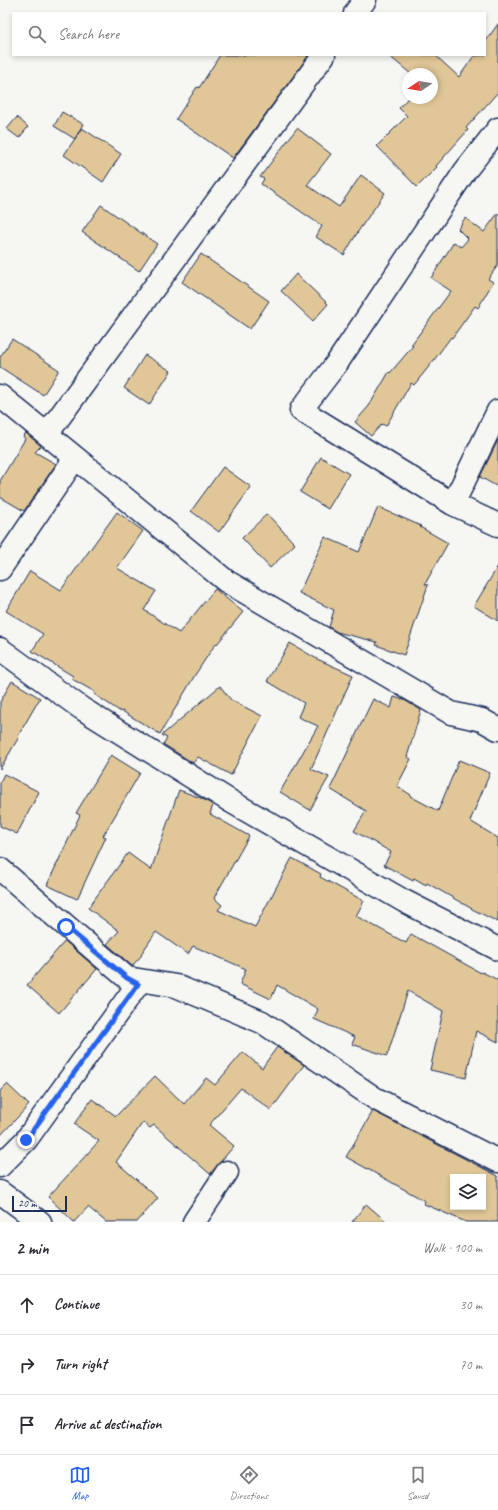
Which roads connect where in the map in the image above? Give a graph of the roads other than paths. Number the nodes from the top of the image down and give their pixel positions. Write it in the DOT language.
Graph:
graph roads {
  1 [pos="364,0"];
  2 [pos="356,12"];
  3 [pos="323,56"];
  4 [pos="498,128"];
  5 [pos="0,396"];
  6 [pos="498,411"];
  7 [pos="47,434"];
  8 [pos="75,458"];
  9 [pos="452,504"];
  10 [pos="498,525"];
  11 [pos="0,569"];
  12 [pos="0,649"];
  13 [pos="498,729"];
  14 [pos="0,869"];
  15 [pos="498,949"];
  16 [pos="127,978"];
  17 [pos="498,1161"];
  18 [pos="0,1166"];
  19 [pos="227,1172"];
  20 [pos="0,1192"];
  21 [pos="40,1222"];
  22 [pos="194,1222"];
  1 -- 2 [label="street"];
  3 -- 7 [label="street"];
  4 -- 9 [label="street"];
  5 -- 7 [label="street"];
  6 -- 9 [label="street"];
  7 -- 8 [label="street"];
  8 -- 11 [label="street"];
  8 -- 13 [label="street"];
  9 -- 10 [label="street"];
  12 -- 15 [label="street"];
  14 -- 16 [label="street"];
  16 -- 17 [label="street"];
  16 -- 18 [label="street"];
  19 -- 22 [label="street"];
  20 -- 21 [label="street"];
}
